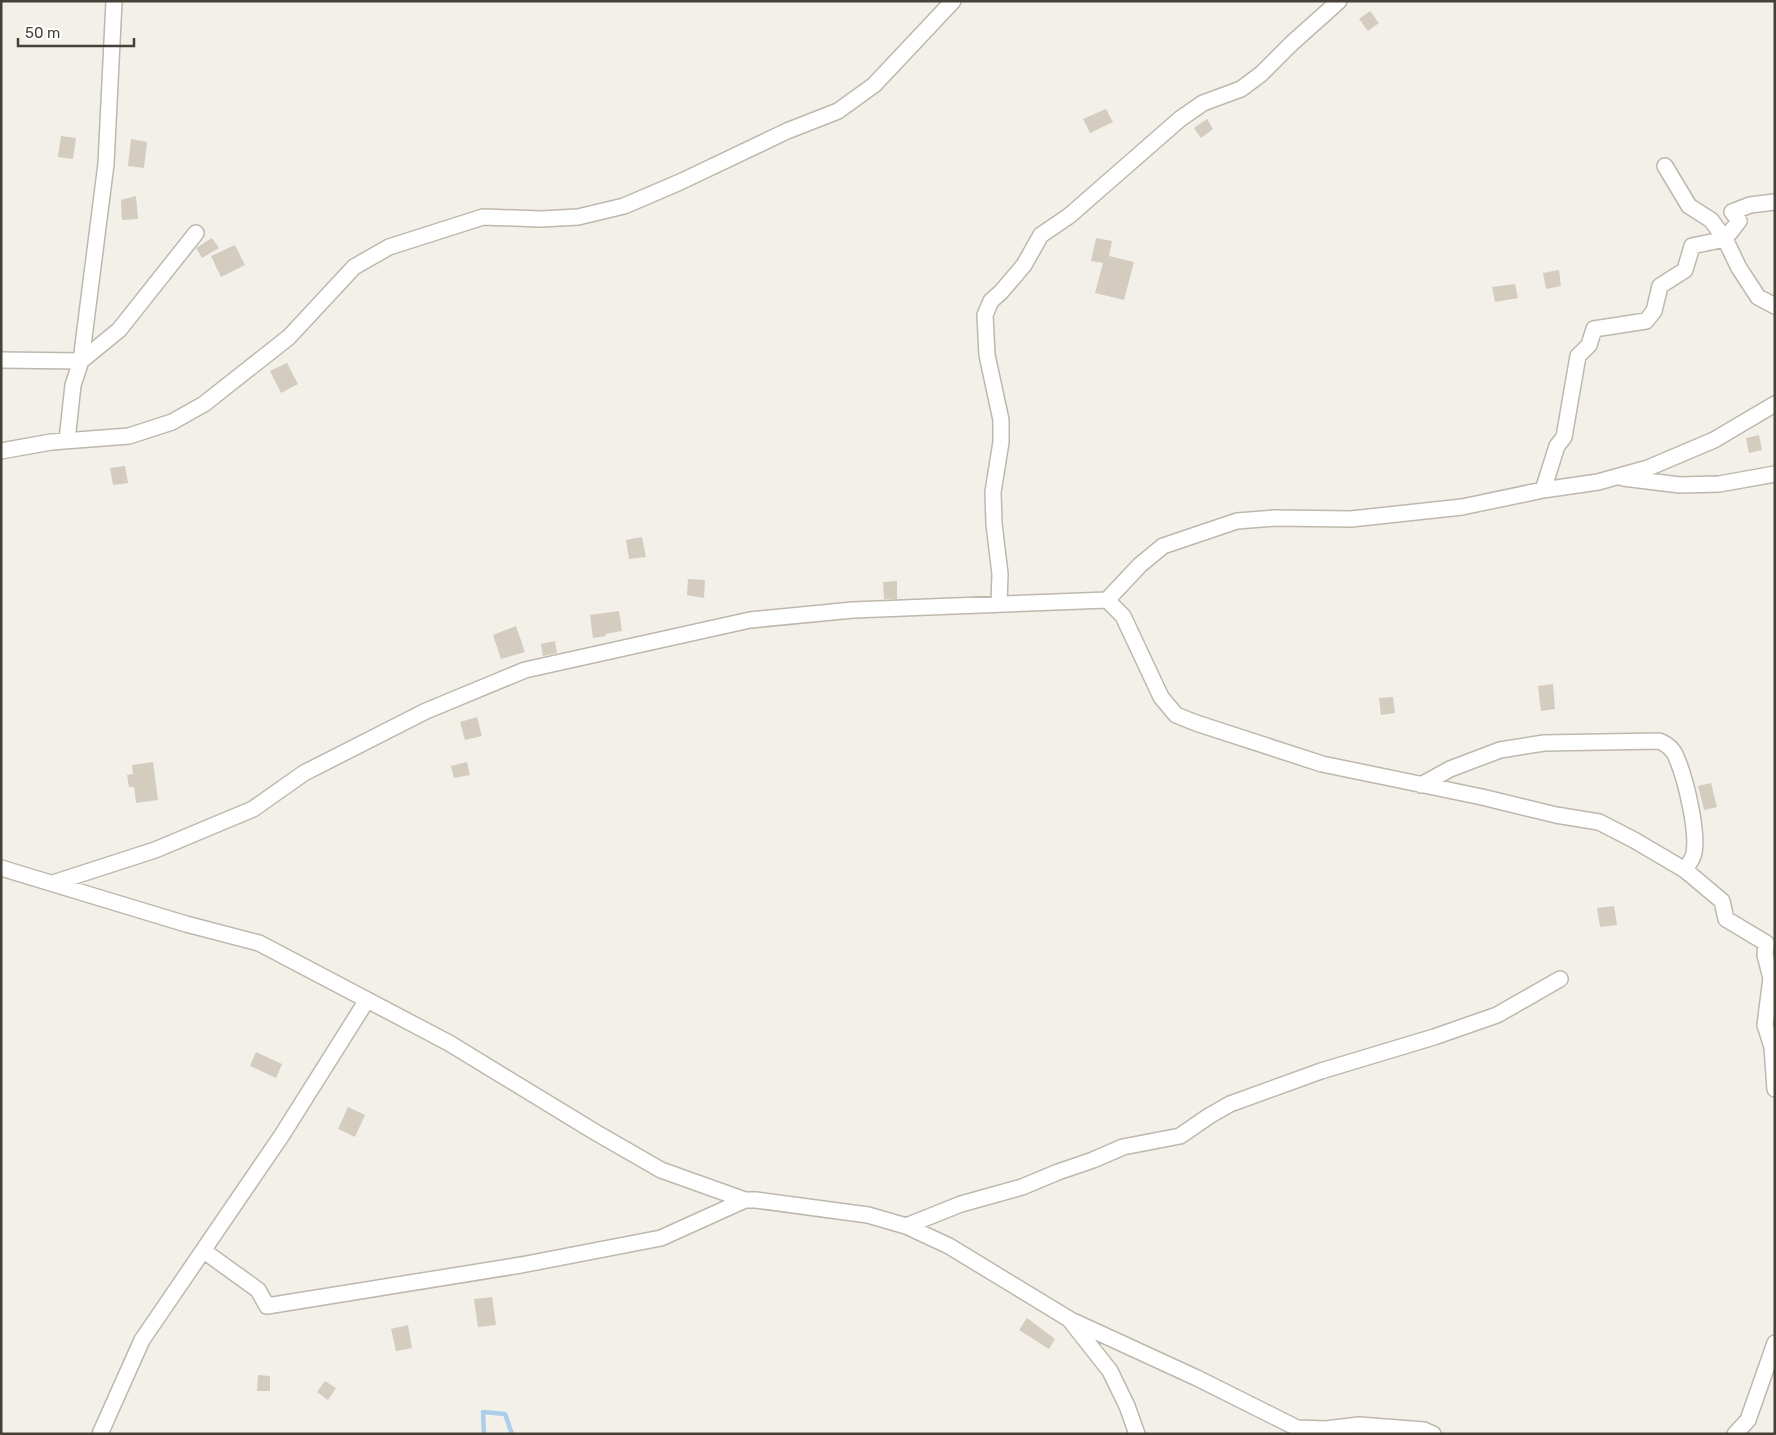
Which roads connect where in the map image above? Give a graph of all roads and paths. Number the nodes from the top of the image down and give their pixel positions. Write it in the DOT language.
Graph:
graph roads {
  1 [pos="114,1"];
  2 [pos="952,1"];
  3 [pos="1339,1"];
  4 [pos="1665,166"];
  5 [pos="1775,202"];
  6 [pos="196,233"];
  7 [pos="1725,239"];
  8 [pos="1775,306"];
  9 [pos="1,360"];
  10 [pos="81,361"];
  11 [pos="1775,404"];
  12 [pos="67,440"];
  13 [pos="1,451"];
  14 [pos="1775,474"];
  15 [pos="1615,477"];
  16 [pos="1543,490"];
  17 [pos="1107,600"];
  18 [pos="998,604"];
  19 [pos="1421,785"];
  20 [pos="1,868"];
  21 [pos="1685,870"];
  22 [pos="53,883"];
  23 [pos="1560,979"];
  24 [pos="367,1000"];
  25 [pos="1775,1089"];
  26 [pos="745,1200"];
  27 [pos="906,1226"];
  28 [pos="204,1251"];
  29 [pos="1069,1319"];
  30 [pos="1775,1343"];
  31 [pos="100,1434"];
  32 [pos="1137,1434"];
  33 [pos="1433,1434"];
  34 [pos="1735,1434"];
  1 -- 10 [label="street"];
  2 -- 12 [label="street"];
  3 -- 18 [label="street"];
  4 -- 7 [label="street"];
  5 -- 7 [label="street"];
  6 -- 10 [label="street"];
  7 -- 8 [label="street"];
  7 -- 16 [label="street"];
  9 -- 10 [label="street"];
  10 -- 12 [label="street"];
  11 -- 15 [label="street"];
  12 -- 13 [label="street"];
  14 -- 15 [label="street"];
  15 -- 16 [label="street"];
  16 -- 17 [label="street"];
  17 -- 18 [label="street"];
  17 -- 19 [label="street"];
  18 -- 22 [label="street"];
  19 -- 21 [label="street"];
  19 -- 21 [label="street"];
  20 -- 22 [label="street"];
  21 -- 25 [label="street"];
  22 -- 24 [label="street"];
  23 -- 27 [label="street"];
  24 -- 26 [label="street"];
  24 -- 28 [label="street"];
  26 -- 27 [label="street"];
  26 -- 28 [label="street"];
  27 -- 29 [label="street"];
  28 -- 31 [label="street"];
  29 -- 32 [label="street"];
  29 -- 33 [label="street"];
  30 -- 34 [label="street"];
}
